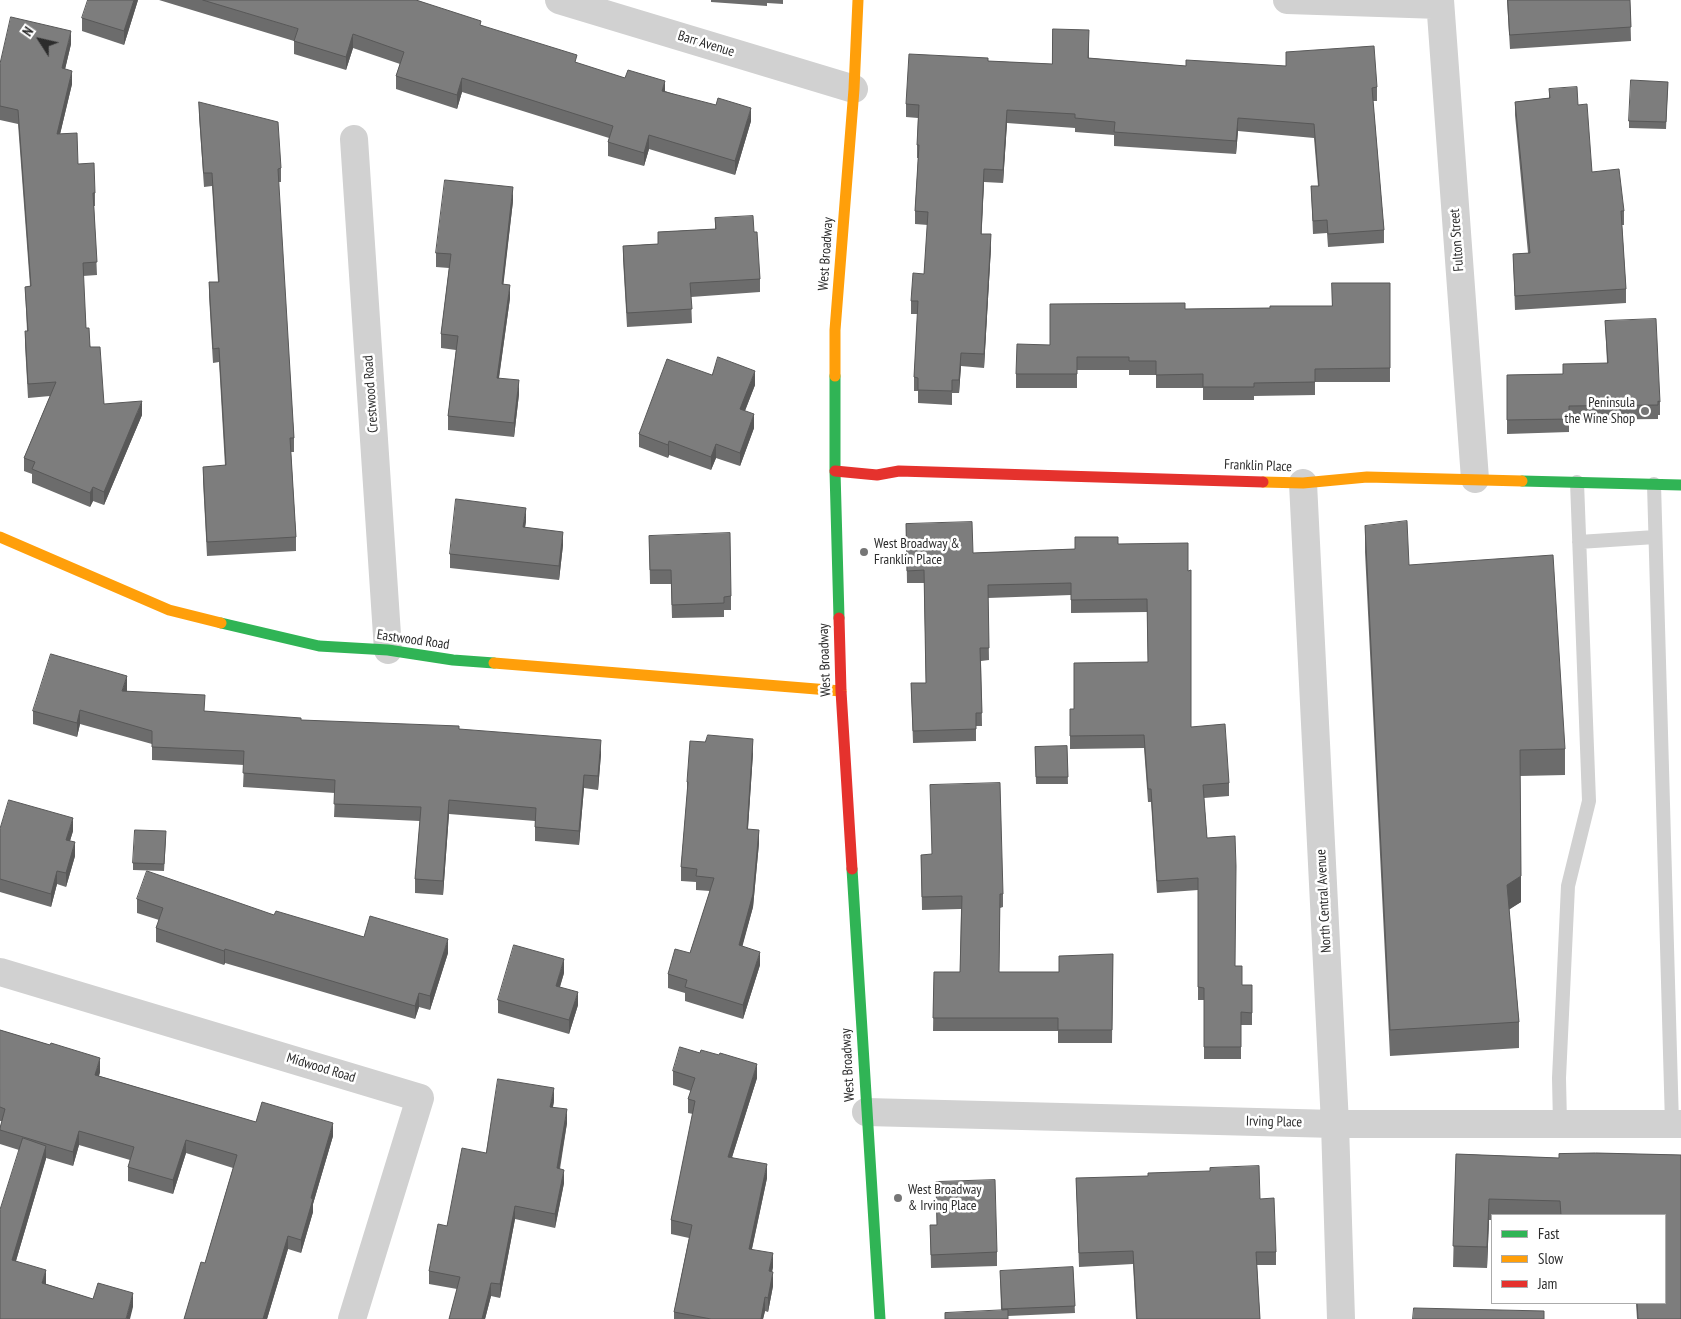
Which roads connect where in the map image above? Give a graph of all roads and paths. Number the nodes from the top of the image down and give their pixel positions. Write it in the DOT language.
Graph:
graph roads {
  1 [pos="559,0"];
  2 [pos="858,0"];
  3 [pos="1287,0"];
  4 [pos="1440,3"];
  5 [pos="854,89"];
  6 [pos="354,139"];
  7 [pos="835,470"];
  8 [pos="1474,479"];
  9 [pos="1577,482"];
  10 [pos="1303,483"];
  11 [pos="1654,484"];
  12 [pos="1681,485"];
  13 [pos="0,537"];
  14 [pos="1655,537"];
  15 [pos="1579,542"];
  16 [pos="388,650"];
  17 [pos="841,691"];
  18 [pos="0,972"];
  19 [pos="866,1112"];
  20 [pos="1335,1124"];
  21 [pos="1560,1124"];
  22 [pos="1677,1124"];
  23 [pos="352,1319"];
  24 [pos="880,1319"];
  25 [pos="1341,1319"];
  1 -- 5 [label="street, Barr Avenue"];
  2 -- 5 [label="street, West Broadway"];
  3 -- 4 [label="street"];
  4 -- 8 [label="street, Fulton Street"];
  5 -- 7 [label="street, West Broadway"];
  6 -- 16 [label="street, Crestwood Road"];
  7 -- 10 [label="street, Franklin Place"];
  7 -- 17 [label="street, West Broadway"];
  8 -- 9 [label="street, Franklin Place"];
  8 -- 10 [label="street, Franklin Place"];
  9 -- 11 [label="street, Franklin Place"];
  9 -- 15 [label="lane"];
  10 -- 20 [label="street, North Central Avenue"];
  11 -- 12 [label="street, Franklin Place"];
  11 -- 14 [label="lane"];
  13 -- 16 [label="street, Eastwood Road"];
  14 -- 15 [label="lane"];
  14 -- 22 [label="lane"];
  15 -- 21 [label="lane"];
  16 -- 17 [label="street, Eastwood Road"];
  17 -- 19 [label="street, West Broadway"];
  18 -- 23 [label="street, Midwood Road"];
  19 -- 20 [label="street, Irving Place"];
  19 -- 24 [label="street, West Broadway"];
  20 -- 21 [label="street, Irving Place"];
  20 -- 25 [label="street, North Central Avenue"];
  21 -- 22 [label="street, Irving Place"];
}
